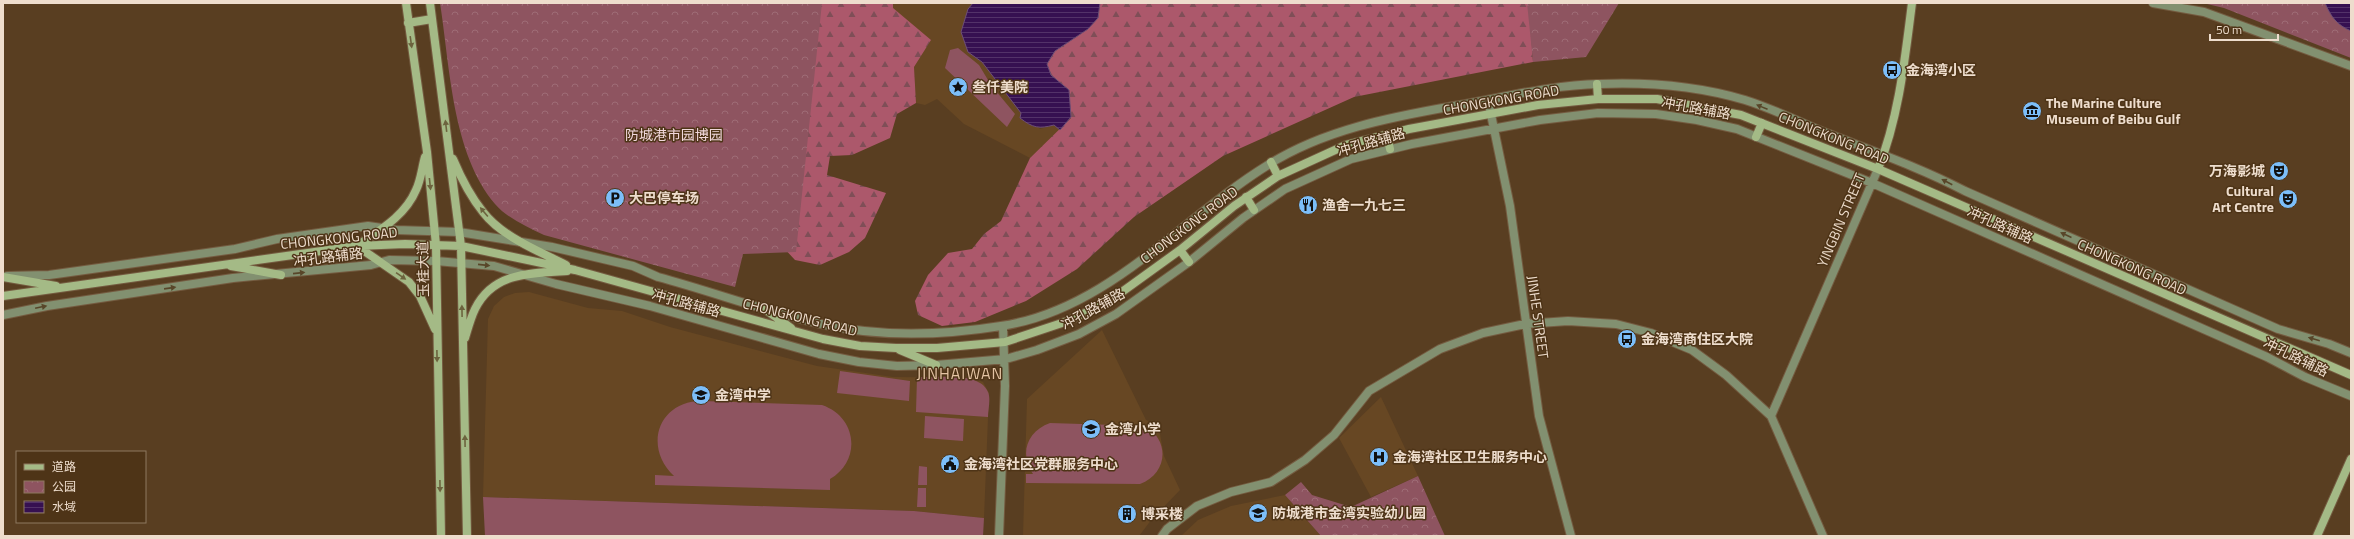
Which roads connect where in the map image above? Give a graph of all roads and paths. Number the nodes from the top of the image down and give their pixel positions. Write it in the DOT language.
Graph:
graph roads {
  1 [pos="406,3"];
  2 [pos="430,3"];
  3 [pos="1912,3"];
  4 [pos="2153,3"];
  5 [pos="432,19"];
  6 [pos="408,23"];
  7 [pos="2351,66"];
  8 [pos="1597,84"];
  9 [pos="1598,98"];
  10 [pos="1488,100"];
  11 [pos="1491,115"];
  12 [pos="1762,123"];
  13 [pos="1494,130"];
  14 [pos="1387,135"];
  15 [pos="1756,137"];
  16 [pos="1390,149"];
  17 [pos="426,152"];
  18 [pos="449,152"];
  19 [pos="1884,154"];
  20 [pos="1271,162"];
  21 [pos="1878,169"];
  22 [pos="1278,176"];
  23 [pos="1872,183"];
  24 [pos="1246,197"];
  25 [pos="1254,210"];
  26 [pos="384,228"];
  27 [pos="435,231"];
  28 [pos="459,232"];
  29 [pos="523,242"];
  30 [pos="436,244"];
  31 [pos="357,246"];
  32 [pos="461,246"];
  33 [pos="1180,250"];
  34 [pos="436,261"];
  35 [pos="381,262"];
  36 [pos="1190,262"];
  37 [pos="462,263"];
  38 [pos="224,265"];
  39 [pos="575,270"];
  40 [pos="522,274"];
  41 [pos="281,275"];
  42 [pos="3,276"];
  43 [pos="64,287"];
  44 [pos="3,296"];
  45 [pos="762,307"];
  46 [pos="3,315"];
  47 [pos="1525,324"];
  48 [pos="1003,326"];
  49 [pos="437,332"];
  50 [pos="796,332"];
  51 [pos="1004,342"];
  52 [pos="463,345"];
  53 [pos="896,348"];
  54 [pos="2351,353"];
  55 [pos="1006,359"];
  56 [pos="936,365"];
  57 [pos="2351,376"];
  58 [pos="2351,396"];
  59 [pos="1771,416"];
  60 [pos="2351,459"];
  61 [pos="441,536"];
  62 [pos="467,536"];
  63 [pos="999,536"];
  64 [pos="1162,536"];
  65 [pos="1571,536"];
  66 [pos="1823,536"];
  67 [pos="2317,536"];
  1 -- 6 [label="main road, 玉桂大道"];
  2 -- 5 [label="main road"];
  3 -- 19 [label="main road, YINGBIN STREET"];
  4 -- 7 [label="street"];
  5 -- 6 [label="main road"];
  18 -- 5 [label="main road, one-way"];
  6 -- 17 [label="main road, 玉桂大道, one-way"];
  8 -- 9 [label="main road"];
  8 -- 10 [label="street, 冲孔路辅路"];
  19 -- 8 [label="street, 冲孔路辅路, one-way"];
  9 -- 11 [label="main road, CHONGKONG ROAD"];
  9 -- 12 [label="main road, CHONGKONG ROAD"];
  10 -- 11 [label="street, JINHE STREET"];
  10 -- 20 [label="street, 冲孔路辅路"];
  11 -- 13 [label="street, JINHE STREET"];
  11 -- 14 [label="main road, CHONGKONG ROAD"];
  12 -- 15 [label="main road"];
  12 -- 21 [label="main road, CHONGKONG ROAD"];
  13 -- 15 [label="street, 冲孔路辅路"];
  13 -- 16 [label="street, 冲孔路辅路"];
  13 -- 47 [label="street, JINHE STREET"];
  14 -- 16 [label="main road"];
  14 -- 22 [label="main road, CHONGKONG ROAD"];
  15 -- 23 [label="street, 冲孔路辅路"];
  16 -- 25 [label="street, 冲孔路辅路"];
  17 -- 26 [label="main road"];
  17 -- 27 [label="main road, 玉桂大道, one-way"];
  18 -- 28 [label="main road"];
  29 -- 18 [label="main road, one-way"];
  19 -- 21 [label="main road, YINGBIN STREET"];
  54 -- 19 [label="street, 冲孔路辅路, one-way"];
  20 -- 22 [label="main road"];
  20 -- 48 [label="street, 冲孔路辅路"];
  21 -- 23 [label="street, YINGBIN STREET"];
  21 -- 57 [label="main road, CHONGKONG ROAD"];
  22 -- 24 [label="main road, CHONGKONG ROAD"];
  23 -- 58 [label="street, 冲孔路辅路"];
  23 -- 59 [label="street, YINGBIN STREET"];
  24 -- 25 [label="main road"];
  24 -- 33 [label="main road, CHONGKONG ROAD"];
  25 -- 36 [label="street, 冲孔路辅路"];
  26 -- 27 [label="street, 冲孔路辅路"];
  26 -- 31 [label="main road"];
  26 -- 42 [label="street, 冲孔路辅路"];
  27 -- 28 [label="street, 冲孔路辅路"];
  27 -- 30 [label="main road, 玉桂大道"];
  28 -- 29 [label="street, 冲孔路辅路"];
  28 -- 32 [label="main road"];
  29 -- 39 [label="main road"];
  29 -- 45 [label="street, 冲孔路辅路"];
  30 -- 31 [label="main road, CHONGKONG ROAD"];
  30 -- 32 [label="main road, CHONGKONG ROAD"];
  30 -- 34 [label="main road, 玉桂大道"];
  31 -- 35 [label="main road"];
  31 -- 38 [label="main road, CHONGKONG ROAD"];
  32 -- 37 [label="main road"];
  32 -- 39 [label="main road, CHONGKONG ROAD"];
  33 -- 36 [label="main road"];
  33 -- 51 [label="main road, CHONGKONG ROAD"];
  34 -- 35 [label="street, 冲孔路辅路"];
  34 -- 37 [label="street, 冲孔路辅路"];
  34 -- 49 [label="main road, 玉桂大道"];
  41 -- 35 [label="street, 冲孔路辅路, one-way"];
  35 -- 49 [label="main road, one-way"];
  36 -- 55 [label="street, 冲孔路辅路"];
  37 -- 40 [label="street, 冲孔路辅路, one-way"];
  52 -- 37 [label="main road, one-way"];
  38 -- 41 [label="main road"];
  38 -- 43 [label="main road, CHONGKONG ROAD"];
  39 -- 40 [label="main road"];
  39 -- 50 [label="main road, CHONGKONG ROAD"];
  40 -- 52 [label="main road"];
  40 -- 56 [label="street, 冲孔路辅路"];
  46 -- 41 [label="street, 冲孔路辅路, one-way"];
  42 -- 43 [label="main road"];
  43 -- 44 [label="main road, CHONGKONG ROAD"];
  45 -- 48 [label="street, 冲孔路辅路"];
  45 -- 50 [label="main road"];
  47 -- 59 [label="street"];
  47 -- 64 [label="street"];
  47 -- 65 [label="street, JINHE STREET"];
  48 -- 51 [label="street"];
  49 -- 61 [label="main road, 玉桂大道, one-way"];
  50 -- 53 [label="main road, CHONGKONG ROAD"];
  51 -- 53 [label="main road, CHONGKONG ROAD"];
  51 -- 55 [label="street"];
  62 -- 52 [label="main road, one-way"];
  53 -- 56 [label="main road"];
  55 -- 56 [label="street, 冲孔路辅路"];
  55 -- 63 [label="street"];
  59 -- 66 [label="street"];
  60 -- 67 [label="main road"];
}
